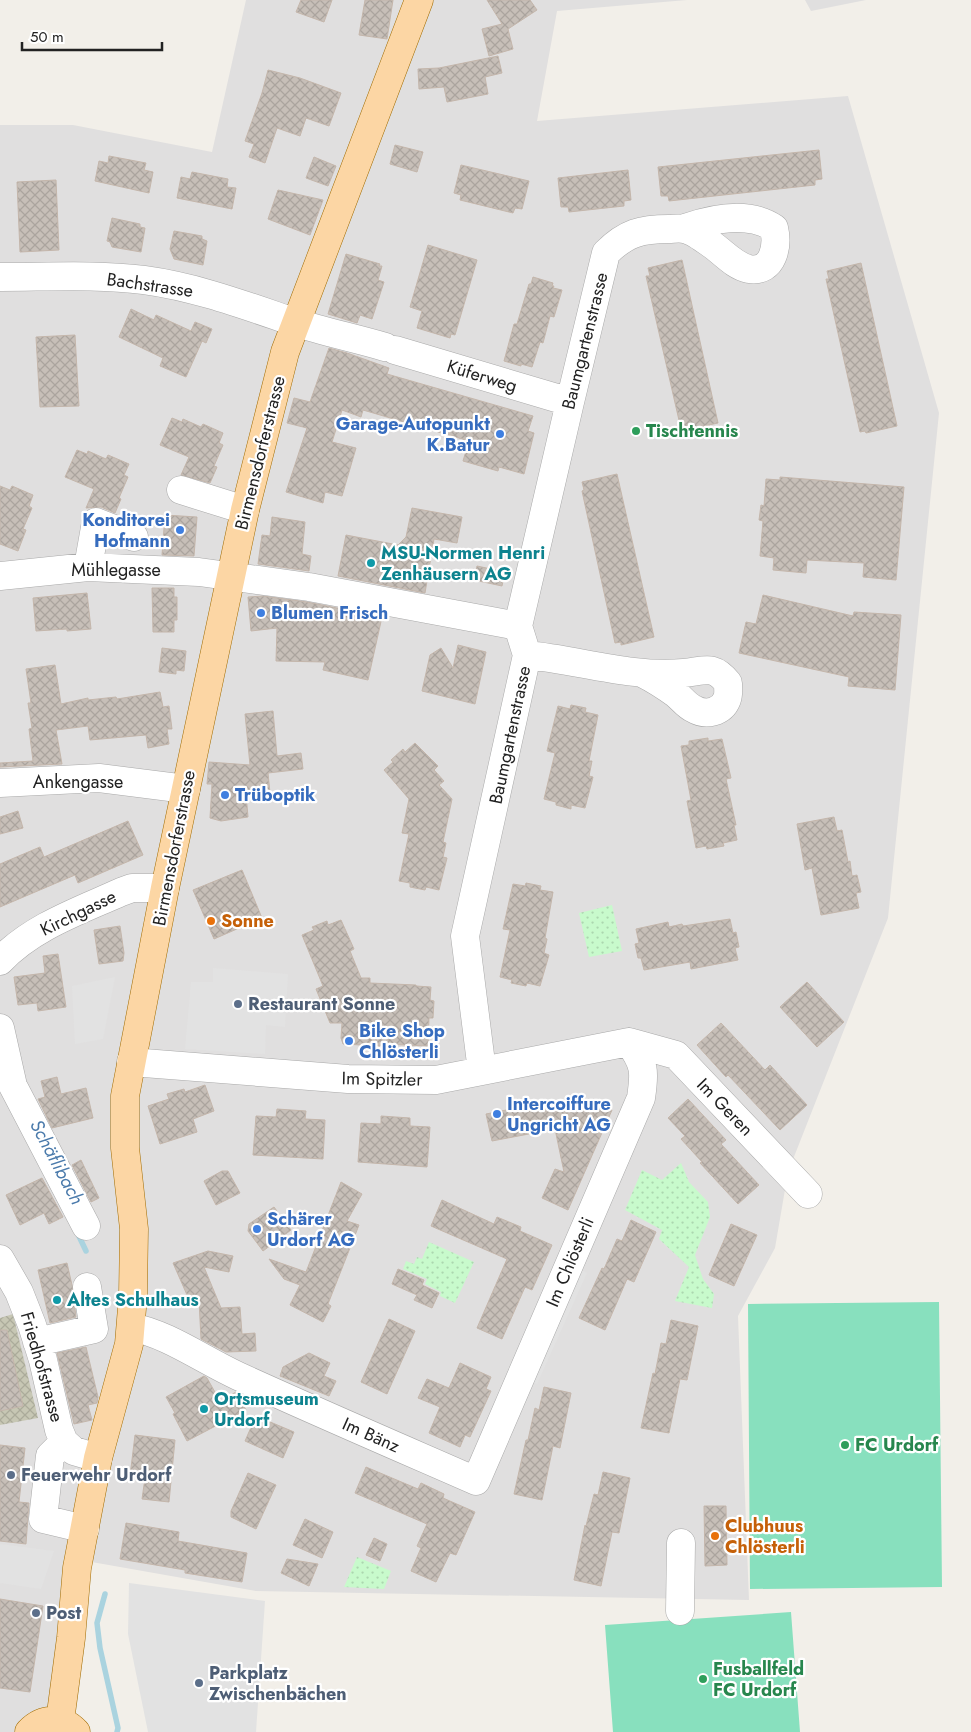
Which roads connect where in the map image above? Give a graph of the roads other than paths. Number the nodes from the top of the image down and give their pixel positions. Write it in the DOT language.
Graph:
graph roads {
  1 [pos="419,0"];
  2 [pos="685,228"];
  3 [pos="0,277"];
  4 [pos="296,322"];
  5 [pos="570,402"];
  6 [pos="181,490"];
  7 [pos="246,510"];
  8 [pos="134,537"];
  9 [pos="88,567"];
  10 [pos="0,576"];
  11 [pos="231,577"];
  12 [pos="518,626"];
  13 [pos="527,655"];
  14 [pos="642,673"];
  15 [pos="0,783"];
  16 [pos="186,789"];
  17 [pos="165,888"];
  18 [pos="0,961"];
  19 [pos="0,1028"];
  20 [pos="629,1042"];
  21 [pos="131,1062"];
  22 [pos="482,1071"];
  23 [pos="808,1194"];
  24 [pos="86,1226"];
  25 [pos="0,1259"];
  26 [pos="88,1287"];
  27 [pos="131,1327"];
  28 [pos="37,1342"];
  29 [pos="64,1442"];
  30 [pos="98,1458"];
  31 [pos="476,1481"];
  32 [pos="85,1528"];
  33 [pos="681,1543"];
  34 [pos="680,1611"];
  35 [pos="68,1726"];
  36 [pos="29,1732"];
  1 -- 4 [label="main road, Birmensdorferstrasse"];
  2 -- 5 [label="street, Baumgartenstrasse"];
  3 -- 4 [label="street, Bachstrasse"];
  4 -- 5 [label="street, Küferweg"];
  4 -- 7 [label="main road, Birmensdorferstrasse"];
  5 -- 12 [label="street, Baumgartenstrasse"];
  6 -- 7 [label="street"];
  7 -- 11 [label="main road, Birmensdorferstrasse"];
  8 -- 9 [label="street"];
  9 -- 10 [label="street, Mühlegasse"];
  9 -- 11 [label="street, Mühlegasse"];
  11 -- 12 [label="street, Mühlegasse"];
  11 -- 16 [label="main road, Birmensdorferstrasse"];
  12 -- 13 [label="street, Baumgartenstrasse"];
  13 -- 14 [label="street"];
  13 -- 22 [label="street, Baumgartenstrasse"];
  15 -- 16 [label="street, Ankengasse"];
  16 -- 17 [label="main road, Birmensdorferstrasse"];
  17 -- 18 [label="street, Kirchgasse"];
  17 -- 21 [label="main road, Birmensdorferstrasse"];
  19 -- 24 [label="street"];
  20 -- 22 [label="street, Im Spitzler"];
  20 -- 23 [label="street, Im Geren"];
  20 -- 31 [label="street, Im Chlösterli"];
  21 -- 22 [label="street, Im Spitzler"];
  21 -- 27 [label="main road, Birmensdorferstrasse"];
  25 -- 28 [label="street, Friedhofstrasse"];
  26 -- 28 [label="street"];
  27 -- 30 [label="main road, Birmensdorferstrasse"];
  27 -- 31 [label="street, Im Bänz"];
  28 -- 29 [label="street, Friedhofstrasse"];
  29 -- 30 [label="street, Friedhofstrasse"];
  29 -- 32 [label="street"];
  30 -- 32 [label="main road, Birmensdorferstrasse"];
  32 -- 35 [label="main road, Birmensdorferstrasse"];
  33 -- 34 [label="street"];
  35 -- 36 [label="main road, Birmensdorferstrasse"];
}
